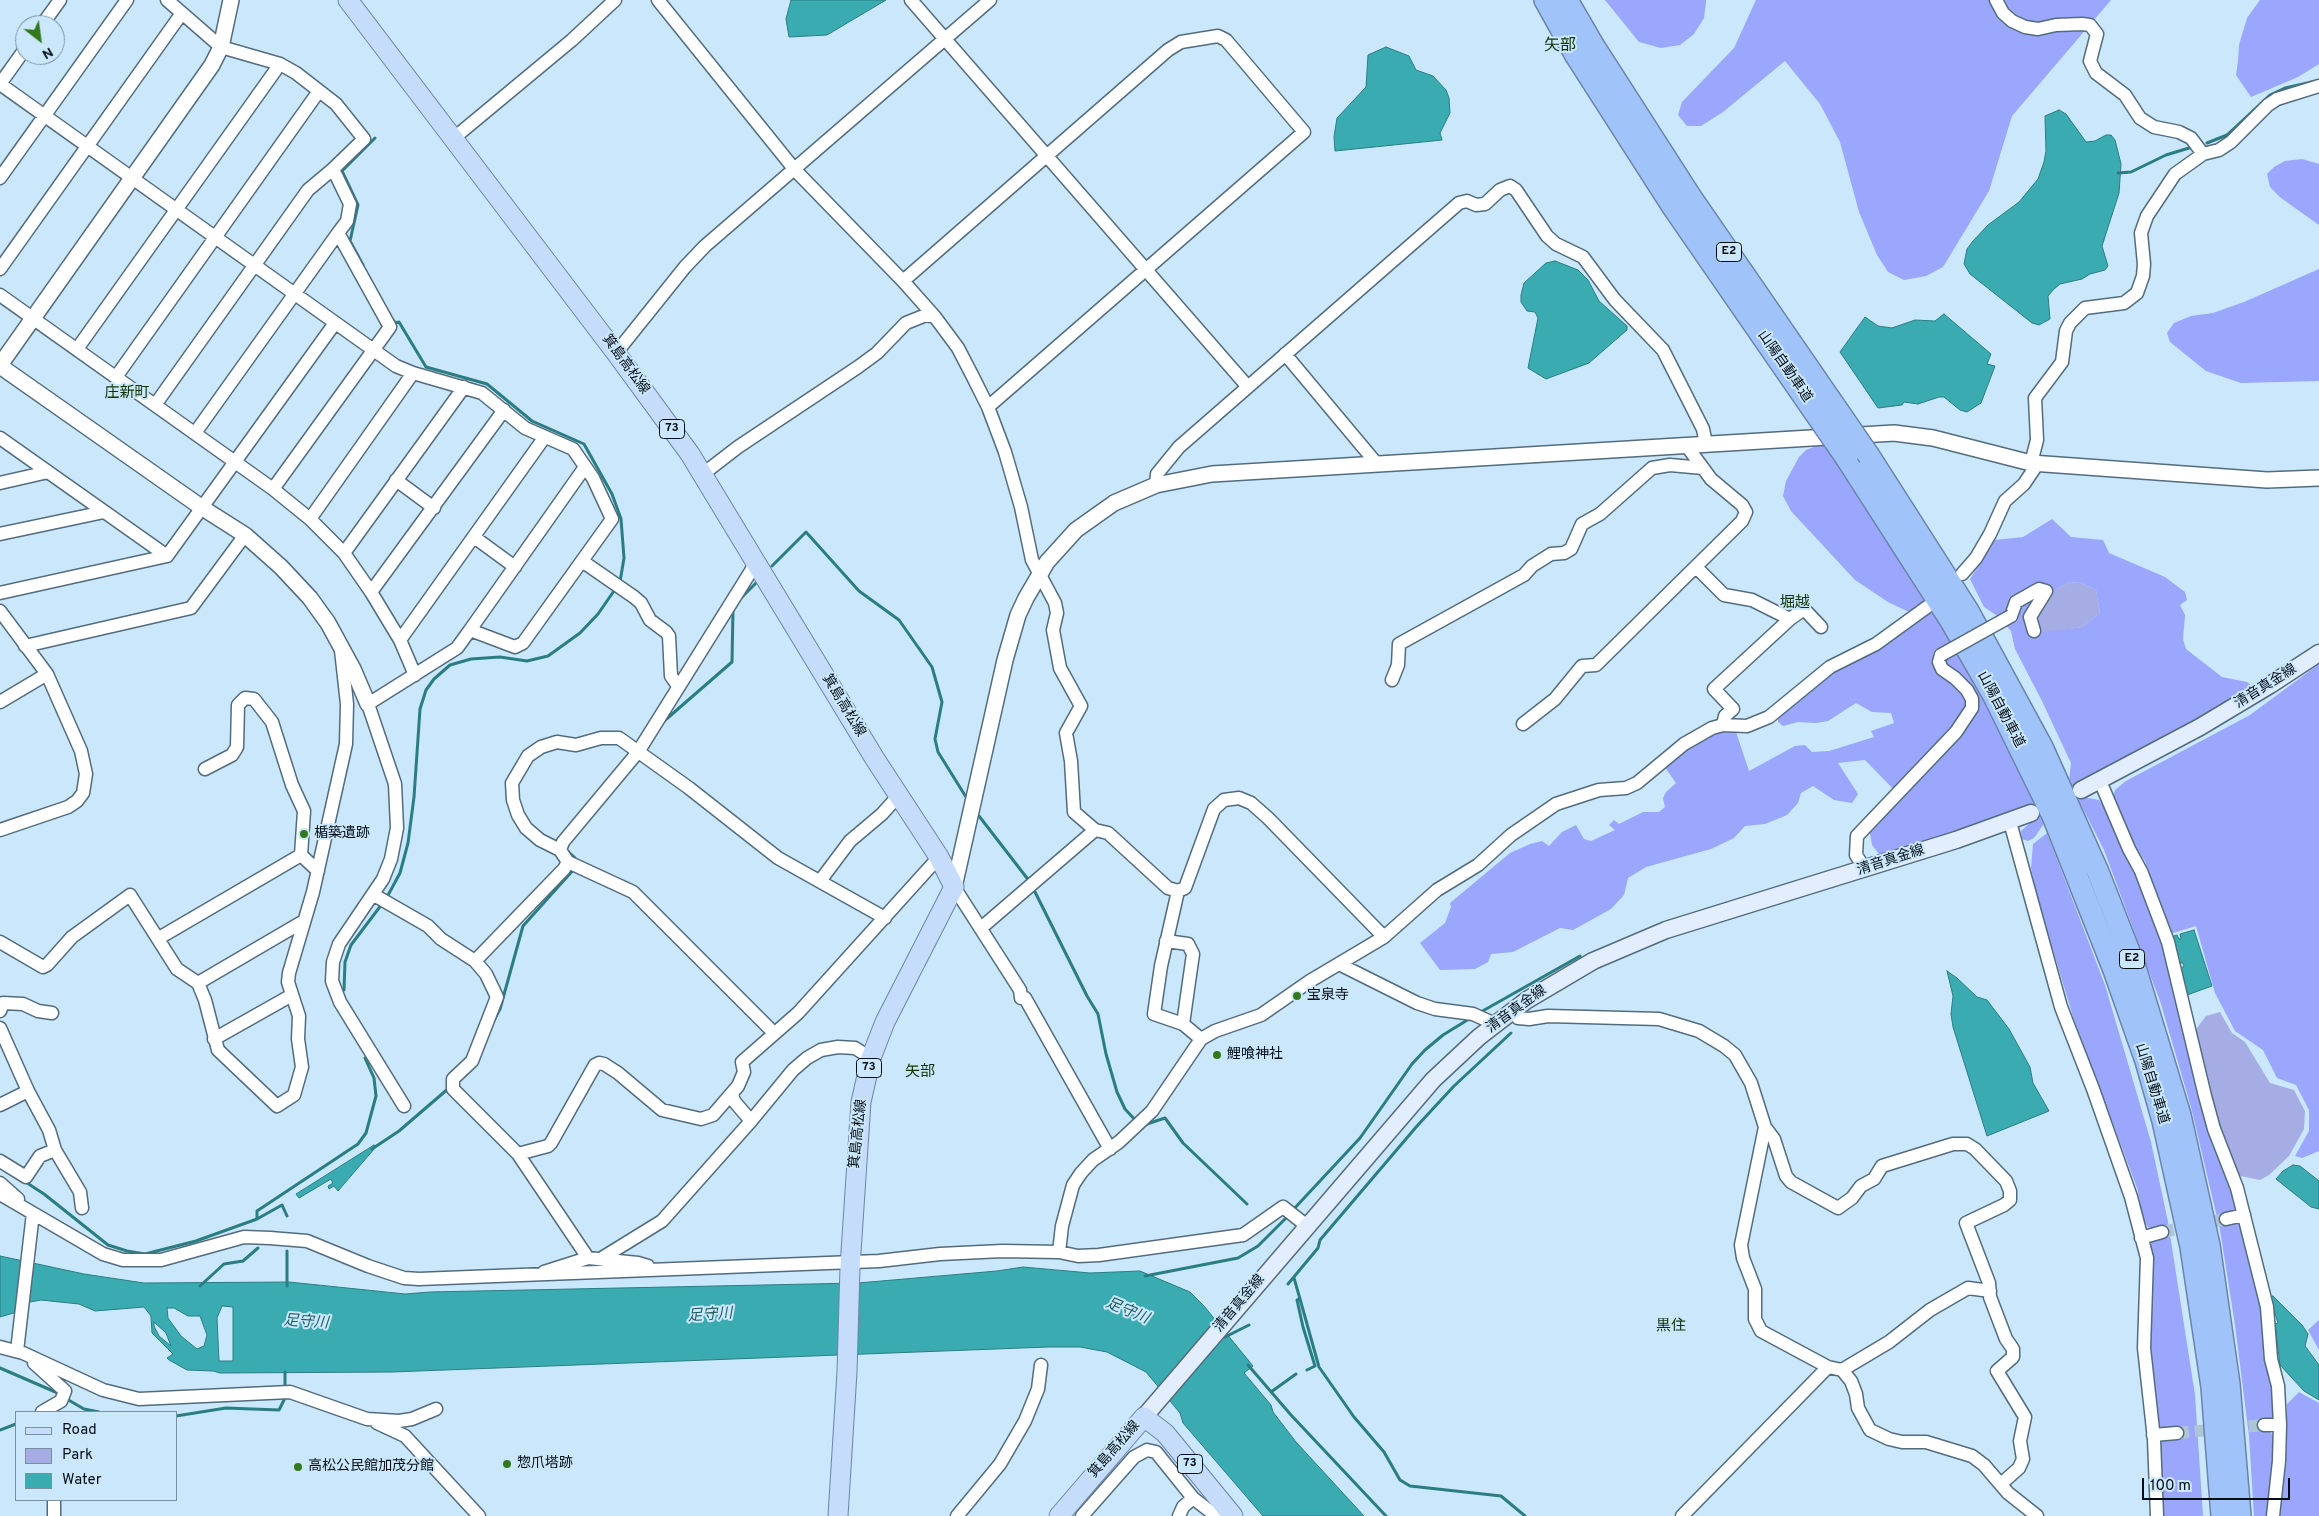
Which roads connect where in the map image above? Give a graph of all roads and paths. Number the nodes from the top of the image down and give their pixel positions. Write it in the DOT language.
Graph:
graph roads {
  1 [pos="60,0"];
  2 [pos="127,0"];
  3 [pos="167,0"];
  4 [pos="231,0"];
  5 [pos="615,0"];
  6 [pos="658,0"];
  7 [pos="911,0"];
  8 [pos="990,0"];
  9 [pos="1545,0"];
  10 [pos="1567,0"];
  11 [pos="1996,0"];
  12 [pos="353,2"];
  13 [pos="182,13"];
  14 [pos="49,15"];
  15 [pos="944,38"];
  16 [pos="220,47"];
  17 [pos="1584,49"];
  18 [pos="15,63"];
  19 [pos="280,64"];
  20 [pos="0,84"];
  21 [pos="2319,86"];
  22 [pos="319,91"];
  23 [pos="44,117"];
  24 [pos="454,138"];
  25 [pos="86,147"];
  26 [pos="1047,154"];
  27 [pos="2203,154"];
  28 [pos="333,169"];
  29 [pos="795,170"];
  30 [pos="0,178"];
  31 [pos="133,178"];
  32 [pos="176,209"];
  33 [pos="338,233"];
  34 [pos="215,237"];
  35 [pos="254,265"];
  36 [pos="0,269"];
  37 [pos="1147,270"];
  38 [pos="902,280"];
  39 [pos="295,294"];
  40 [pos="0,296"];
  41 [pos="935,317"];
  42 [pos="33,318"];
  43 [pos="335,323"];
  44 [pos="77,349"];
  45 [pos="374,351"];
  46 [pos="616,353"];
  47 [pos="1285,354"];
  48 [pos="0,365"];
  49 [pos="413,373"];
  50 [pos="116,377"];
  51 [pos="464,387"];
  52 [pos="1248,387"];
  53 [pos="155,405"];
  54 [pos="988,407"];
  55 [pos="504,410"];
  56 [pos="195,433"];
  57 [pos="0,438"];
  58 [pos="544,438"];
  59 [pos="1706,444"];
  60 [pos="1686,445"];
  61 [pos="234,462"];
  62 [pos="2034,463"];
  63 [pos="1377,464"];
  64 [pos="585,467"];
  65 [pos="1703,468"];
  66 [pos="48,472"];
  67 [pos="703,474"];
  68 [pos="2319,478"];
  69 [pos="396,480"];
  70 [pos="0,483"];
  71 [pos="1156,485"];
  72 [pos="273,489"];
  73 [pos="201,507"];
  74 [pos="434,508"];
  75 [pos="104,512"];
  76 [pos="310,518"];
  77 [pos="0,534"];
  78 [pos="245,536"];
  79 [pos="474,537"];
  80 [pos="344,553"];
  81 [pos="167,556"];
  82 [pos="755,560"];
  83 [pos="582,561"];
  84 [pos="515,567"];
  85 [pos="1697,568"];
  86 [pos="1962,574"];
  87 [pos="1038,575"];
  88 [pos="372,592"];
  89 [pos="0,593"];
  90 [pos="1927,607"];
  91 [pos="0,611"];
  92 [pos="1790,619"];
  93 [pos="1821,627"];
  94 [pos="470,630"];
  95 [pos="2034,631"];
  96 [pos="400,640"];
  97 [pos="340,642"];
  98 [pos="25,646"];
  99 [pos="2319,653"];
  100 [pos="47,674"];
  101 [pos="415,675"];
  102 [pos="1392,680"];
  103 [pos="678,686"];
  104 [pos="0,702"];
  105 [pos="368,704"];
  106 [pos="1523,724"];
  107 [pos="1723,725"];
  108 [pos="641,754"];
  109 [pos="205,769"];
  110 [pos="2100,781"];
  111 [pos="2080,790"];
  112 [pos="899,795"];
  113 [pos="2031,812"];
  114 [pos="2010,822"];
  115 [pos="0,830"];
  116 [pos="1095,830"];
  117 [pos="560,850"];
  118 [pos="301,855"];
  119 [pos="939,857"];
  120 [pos="573,864"];
  121 [pos="1865,869"];
  122 [pos="318,871"];
  123 [pos="820,881"];
  124 [pos="954,887"];
  125 [pos="1178,891"];
  126 [pos="382,898"];
  127 [pos="885,918"];
  128 [pos="304,921"];
  129 [pos="981,928"];
  130 [pos="0,935"];
  131 [pos="1384,937"];
  132 [pos="158,938"];
  133 [pos="0,940"];
  134 [pos="1166,941"];
  135 [pos="474,962"];
  136 [pos="1339,964"];
  137 [pos="198,983"];
  138 [pos="292,995"];
  139 [pos="1,1004"];
  140 [pos="1512,1011"];
  141 [pos="52,1013"];
  142 [pos="1484,1018"];
  143 [pos="1183,1024"];
  144 [pos="0,1028"];
  145 [pos="774,1033"];
  146 [pos="1201,1039"];
  147 [pos="214,1040"];
  148 [pos="872,1058"];
  149 [pos="28,1091"];
  150 [pos="732,1094"];
  151 [pos="0,1105"];
  152 [pos="404,1106"];
  153 [pos="751,1121"];
  154 [pos="1765,1127"];
  155 [pos="1110,1149"];
  156 [pos="55,1150"];
  157 [pos="518,1154"];
  158 [pos="0,1161"];
  159 [pos="0,1183"];
  160 [pos="0,1194"];
  161 [pos="82,1208"];
  162 [pos="30,1213"];
  163 [pos="2244,1215"];
  164 [pos="1296,1217"];
  165 [pos="2226,1219"];
  166 [pos="2162,1232"];
  167 [pos="2141,1238"];
  168 [pos="1059,1252"];
  169 [pos="588,1258"];
  170 [pos="602,1258"];
  171 [pos="850,1264"];
  172 [pos="657,1270"];
  173 [pos="535,1276"];
  174 [pos="1990,1291"];
  175 [pos="0,1347"];
  176 [pos="19,1350"];
  177 [pos="1041,1365"];
  178 [pos="1828,1367"];
  179 [pos="1842,1370"];
  180 [pos="436,1409"];
  181 [pos="1150,1410"];
  182 [pos="43,1411"];
  183 [pos="367,1419"];
  184 [pos="2264,1425"];
  185 [pos="2280,1425"];
  186 [pos="2177,1433"];
  187 [pos="2153,1435"];
  188 [pos="2001,1484"];
  189 [pos="1193,1498"];
  190 [pos="54,1501"];
  191 [pos="54,1516"];
  192 [pos="479,1516"];
  193 [pos="838,1516"];
  194 [pos="957,1516"];
  195 [pos="1059,1516"];
  196 [pos="1082,1516"];
  197 [pos="1179,1516"];
  198 [pos="1216,1516"];
  199 [pos="1233,1516"];
  200 [pos="1682,1516"];
  201 [pos="2037,1516"];
  202 [pos="2157,1516"];
  203 [pos="2222,1516"];
  204 [pos="2240,1516"];
  205 [pos="2273,1516"];
  1 -- 14 [label="street"];
  2 -- 23 [label="street"];
  3 -- 13 [label="street"];
  4 -- 16 [label="street"];
  5 -- 24 [label="street"];
  6 -- 29 [label="street"];
  7 -- 15 [label="street"];
  8 -- 15 [label="street"];
  9 -- 17 [label="highway, 山陽自動車道 / E2"];
  10 -- 17 [label="highway, 山陽自動車道 / E2"];
  11 -- 27 [label="street"];
  12 -- 24 [label="main road, 箕島高松線 / 73"];
  13 -- 16 [label="street"];
  13 -- 25 [label="street"];
  15 -- 26 [label="street"];
  15 -- 29 [label="street"];
  16 -- 19 [label="street"];
  16 -- 31 [label="street"];
  17 -- 203 [label="highway, 山陽自動車道 / E2, bridge"];
  17 -- 204 [label="highway, 山陽自動車道 / E2, bridge"];
  18 -- 20 [label="street"];
  19 -- 22 [label="street"];
  19 -- 32 [label="street"];
  20 -- 23 [label="street"];
  21 -- 27 [label="street"];
  22 -- 28 [label="street"];
  22 -- 34 [label="street"];
  23 -- 25 [label="street"];
  23 -- 30 [label="street"];
  24 -- 46 [label="main road, 箕島高松線 / 73"];
  25 -- 31 [label="street"];
  25 -- 36 [label="street"];
  26 -- 37 [label="street"];
  26 -- 37 [label="street"];
  26 -- 38 [label="street"];
  27 -- 62 [label="street"];
  28 -- 33 [label="street"];
  28 -- 35 [label="street"];
  29 -- 38 [label="street"];
  29 -- 46 [label="street"];
  31 -- 32 [label="street"];
  31 -- 42 [label="street"];
  32 -- 34 [label="street"];
  32 -- 44 [label="street"];
  33 -- 39 [label="street"];
  33 -- 45 [label="street"];
  34 -- 35 [label="street"];
  34 -- 50 [label="street"];
  35 -- 39 [label="street"];
  35 -- 53 [label="street"];
  37 -- 52 [label="street"];
  37 -- 54 [label="street"];
  38 -- 41 [label="street"];
  39 -- 43 [label="street"];
  39 -- 56 [label="street"];
  40 -- 42 [label="street"];
  41 -- 54 [label="street"];
  41 -- 67 [label="street"];
  42 -- 44 [label="street"];
  42 -- 48 [label="street"];
  43 -- 45 [label="street"];
  43 -- 61 [label="street"];
  44 -- 50 [label="street"];
  45 -- 49 [label="street"];
  45 -- 72 [label="street"];
  46 -- 67 [label="main road, 箕島高松線 / 73"];
  47 -- 52 [label="street"];
  47 -- 59 [label="street"];
  47 -- 63 [label="street"];
  48 -- 73 [label="street"];
  49 -- 51 [label="street"];
  49 -- 76 [label="street"];
  50 -- 53 [label="street"];
  51 -- 55 [label="street"];
  51 -- 69 [label="street"];
  52 -- 71 [label="street"];
  53 -- 56 [label="street"];
  54 -- 87 [label="street"];
  55 -- 58 [label="street"];
  55 -- 74 [label="street"];
  56 -- 61 [label="street"];
  57 -- 66 [label="street"];
  58 -- 64 [label="street"];
  58 -- 79 [label="street"];
  59 -- 60 [label="street"];
  59 -- 62 [label="street"];
  60 -- 63 [label="street"];
  60 -- 65 [label="street"];
  61 -- 72 [label="street"];
  61 -- 73 [label="street"];
  62 -- 68 [label="street"];
  62 -- 86 [label="street"];
  63 -- 71 [label="street"];
  64 -- 83 [label="street"];
  64 -- 84 [label="street"];
  65 -- 85 [label="street"];
  65 -- 102 [label="street"];
  66 -- 70 [label="street"];
  66 -- 75 [label="street"];
  67 -- 82 [label="main road, 箕島高松線 / 73"];
  69 -- 74 [label="street"];
  69 -- 80 [label="street"];
  71 -- 87 [label="street"];
  72 -- 76 [label="street"];
  73 -- 78 [label="street"];
  73 -- 81 [label="street"];
  74 -- 88 [label="street"];
  75 -- 77 [label="street"];
  75 -- 81 [label="street"];
  76 -- 80 [label="street"];
  78 -- 97 [label="street"];
  78 -- 98 [label="street"];
  79 -- 84 [label="street"];
  79 -- 96 [label="street"];
  80 -- 88 [label="street"];
  81 -- 89 [label="street"];
  82 -- 103 [label="street"];
  82 -- 112 [label="main road, 箕島高松線 / 73"];
  83 -- 94 [label="street"];
  83 -- 103 [label="street"];
  84 -- 94 [label="street"];
  85 -- 92 [label="street"];
  85 -- 106 [label="street"];
  87 -- 116 [label="street"];
  87 -- 124 [label="street"];
  88 -- 96 [label="street"];
  90 -- 107 [label="street"];
  91 -- 98 [label="street"];
  92 -- 93 [label="street"];
  92 -- 107 [label="street"];
  94 -- 101 [label="street"];
  95 -- 121 [label="street, bridge"];
  96 -- 101 [label="street"];
  97 -- 105 [label="street"];
  97 -- 122 [label="street"];
  98 -- 100 [label="street"];
  99 -- 110 [label="main road, 清音真金線"];
  100 -- 104 [label="street"];
  100 -- 115 [label="street"];
  101 -- 105 [label="street"];
  103 -- 108 [label="street"];
  105 -- 126 [label="street"];
  107 -- 131 [label="street"];
  108 -- 117 [label="street"];
  108 -- 117 [label="street"];
  108 -- 123 [label="street"];
  109 -- 118 [label="street"];
  110 -- 111 [label="main road, 清音真金線"];
  110 -- 163 [label="street"];
  112 -- 119 [label="main road, 箕島高松線 / 73"];
  112 -- 123 [label="street"];
  113 -- 114 [label="main road, 清音真金線"];
  114 -- 121 [label="main road, 清音真金線"];
  114 -- 167 [label="street"];
  116 -- 125 [label="street"];
  116 -- 129 [label="street"];
  117 -- 120 [label="street"];
  118 -- 122 [label="street"];
  118 -- 132 [label="street"];
  119 -- 124 [label="main road, 箕島高松線 / 73"];
  119 -- 127 [label="street"];
  120 -- 135 [label="street"];
  120 -- 145 [label="street"];
  121 -- 140 [label="main road, 清音真金線"];
  122 -- 128 [label="street"];
  123 -- 127 [label="street"];
  124 -- 129 [label="street"];
  124 -- 148 [label="main road, 箕島高松線 / 73"];
  125 -- 131 [label="street"];
  125 -- 134 [label="street"];
  126 -- 135 [label="street"];
  126 -- 152 [label="street"];
  127 -- 145 [label="street"];
  128 -- 137 [label="street"];
  128 -- 138 [label="street"];
  129 -- 155 [label="street"];
  130 -- 133 [label="street"];
  131 -- 136 [label="street"];
  132 -- 133 [label="street"];
  132 -- 137 [label="street"];
  134 -- 143 [label="street"];
  134 -- 143 [label="street"];
  135 -- 157 [label="street"];
  136 -- 142 [label="street"];
  136 -- 146 [label="street"];
  137 -- 147 [label="street"];
  138 -- 147 [label="street"];
  138 -- 147 [label="street"];
  139 -- 141 [label="street"];
  140 -- 142 [label="main road, 清音真金線"];
  140 -- 154 [label="street"];
  142 -- 164 [label="main road, 清音真金線"];
  143 -- 146 [label="street"];
  144 -- 149 [label="street"];
  145 -- 150 [label="street"];
  146 -- 155 [label="street"];
  148 -- 153 [label="street"];
  148 -- 171 [label="main road, 箕島高松線 / 73"];
  149 -- 151 [label="street"];
  149 -- 156 [label="street"];
  150 -- 153 [label="street"];
  150 -- 157 [label="street"];
  153 -- 170 [label="street"];
  154 -- 174 [label="street"];
  154 -- 178 [label="street"];
  155 -- 168 [label="street"];
  156 -- 158 [label="street"];
  156 -- 161 [label="street"];
  157 -- 169 [label="street"];
  159 -- 162 [label="street"];
  160 -- 162 [label="street"];
  162 -- 173 [label="street"];
  162 -- 176 [label="street"];
  163 -- 165 [label="street"];
  163 -- 185 [label="street"];
  164 -- 168 [label="street"];
  164 -- 181 [label="main road, 清音真金線"];
  166 -- 167 [label="street"];
  167 -- 187 [label="street"];
  168 -- 171 [label="street"];
  169 -- 170 [label="street"];
  169 -- 173 [label="street"];
  170 -- 172 [label="street"];
  171 -- 172 [label="street"];
  171 -- 193 [label="main road, 箕島高松線 / 73"];
  172 -- 173 [label="street"];
  174 -- 179 [label="street"];
  174 -- 188 [label="street"];
  175 -- 176 [label="street"];
  176 -- 182 [label="street"];
  176 -- 183 [label="street"];
  177 -- 194 [label="street"];
  178 -- 179 [label="street"];
  178 -- 200 [label="street"];
  179 -- 188 [label="street"];
  180 -- 183 [label="street"];
  181 -- 195 [label="main road, 箕島高松線"];
  181 -- 199 [label="main road, 箕島高松線 / 73"];
  183 -- 192 [label="street"];
  184 -- 185 [label="street"];
  185 -- 205 [label="street"];
  186 -- 187 [label="street"];
  187 -- 202 [label="street"];
  188 -- 201 [label="street"];
  189 -- 196 [label="street"];
  189 -- 197 [label="street"];
  189 -- 198 [label="street"];
  190 -- 191 [label="street"];
}
